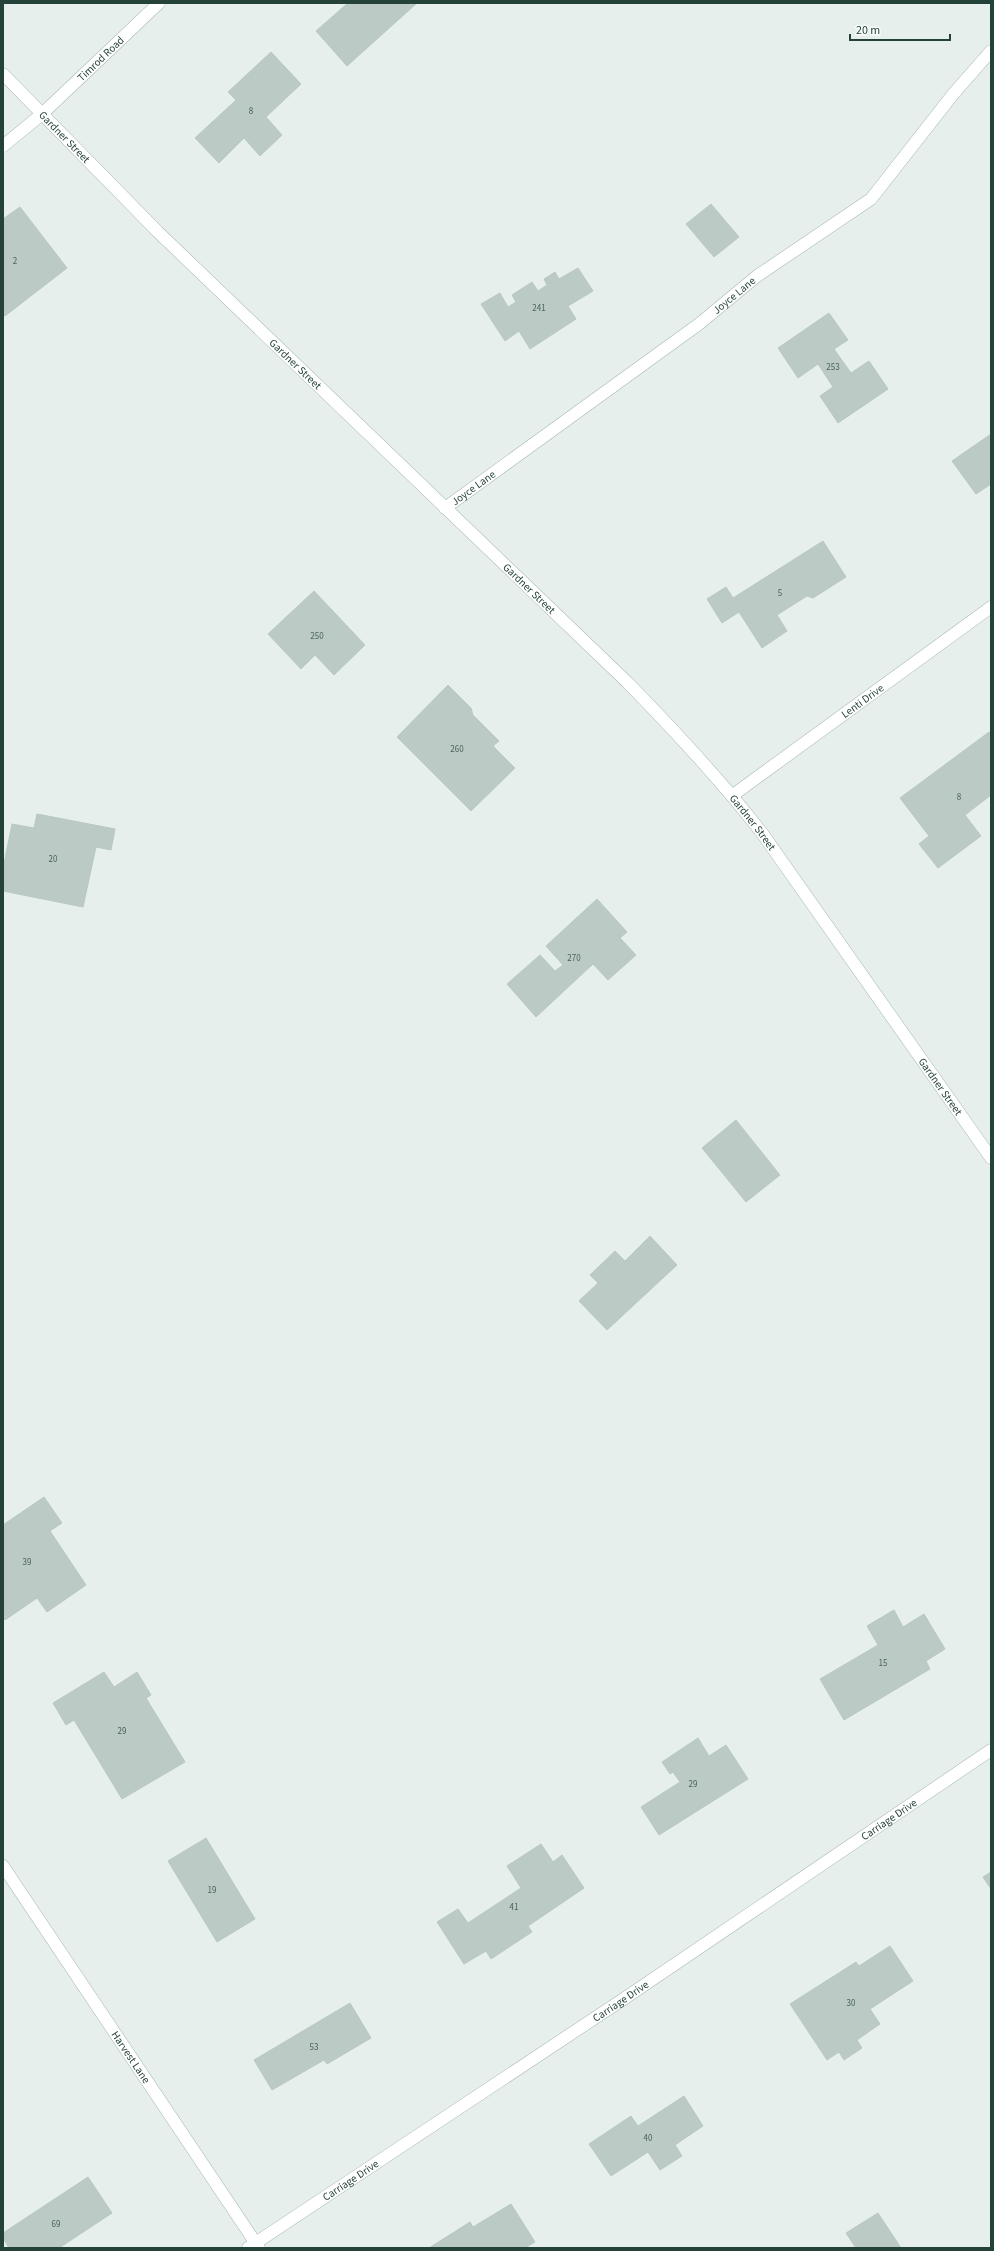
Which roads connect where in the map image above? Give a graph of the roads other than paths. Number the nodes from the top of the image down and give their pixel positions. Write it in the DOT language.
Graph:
graph roads {
  1 [pos="159,3"];
  2 [pos="991,51"];
  3 [pos="3,74"];
  4 [pos="42,114"];
  5 [pos="3,146"];
  6 [pos="445,508"];
  7 [pos="991,607"];
  8 [pos="732,795"];
  9 [pos="991,1158"];
  10 [pos="991,1750"];
  11 [pos="3,1866"];
  12 [pos="254,2246"];
  1 -- 4 [label="street, Timrod Road"];
  2 -- 6 [label="street, Joyce Lane"];
  3 -- 4 [label="street, Gardner Street"];
  4 -- 5 [label="street, Timrod Road"];
  4 -- 6 [label="street, Gardner Street"];
  6 -- 8 [label="street, Gardner Street"];
  7 -- 8 [label="street, Lenti Drive"];
  8 -- 9 [label="street, Gardner Street"];
  10 -- 12 [label="street, Carriage Drive"];
  11 -- 12 [label="street, Harvest Lane"];
}
